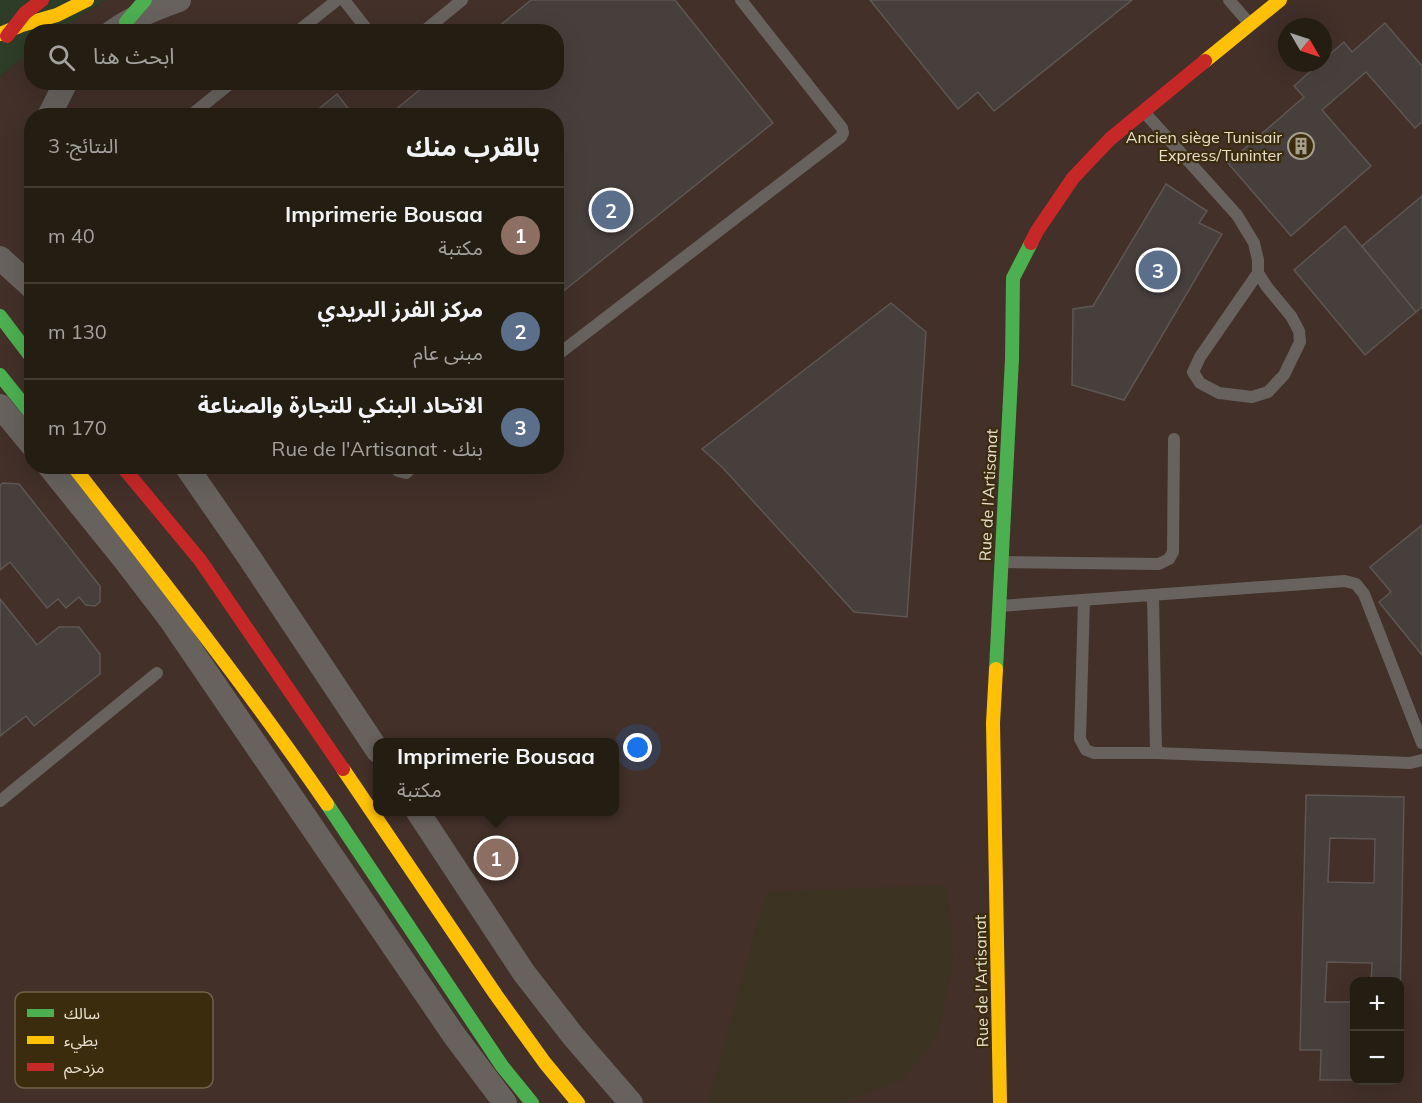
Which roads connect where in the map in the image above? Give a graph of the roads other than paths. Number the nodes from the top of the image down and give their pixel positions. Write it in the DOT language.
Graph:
graph roads {
  1 [pos="42,0"];
  2 [pos="87,0"];
  3 [pos="146,0"];
  4 [pos="179,0"];
  5 [pos="337,0"];
  6 [pos="344,0"];
  7 [pos="462,0"];
  8 [pos="741,0"];
  9 [pos="1229,0"];
  10 [pos="1280,0"];
  11 [pos="24,24"];
  12 [pos="26,24"];
  13 [pos="122,24"];
  14 [pos="125,24"];
  15 [pos="307,24"];
  16 [pos="363,24"];
  17 [pos="433,24"];
  18 [pos="1250,24"];
  19 [pos="0,34"];
  20 [pos="0,44"];
  21 [pos="62,90"];
  22 [pos="222,90"];
  23 [pos="53,108"];
  24 [pos="200,108"];
  25 [pos="1144,112"];
  26 [pos="0,258"];
  27 [pos="1258,273"];
  28 [pos="24,280"];
  29 [pos="0,316"];
  30 [pos="24,348"];
  31 [pos="564,350"];
  32 [pos="0,375"];
  33 [pos="24,404"];
  34 [pos="0,406"];
  35 [pos="24,435"];
  36 [pos="1174,439"];
  37 [pos="55,474"];
  38 [pos="79,474"];
  39 [pos="129,474"];
  40 [pos="192,474"];
  41 [pos="1001,562"];
  42 [pos="1153,595"];
  43 [pos="1084,600"];
  44 [pos="999,606"];
  45 [pos="157,673"];
  46 [pos="373,743"];
  47 [pos="1422,743"];
  48 [pos="1156,753"];
  49 [pos="1422,760"];
  50 [pos="0,801"];
  51 [pos="373,813"];
  52 [pos="375,816"];
  53 [pos="421,816"];
  54 [pos="505,1103"];
  55 [pos="532,1103"];
  56 [pos="578,1103"];
  57 [pos="631,1103"];
  58 [pos="1000,1103"];
  1 -- 20 [label="main road"];
  2 -- 12 [label="main road"];
  3 -- 13 [label="main road"];
  4 -- 14 [label="street"];
  5 -- 15 [label="lane"];
  6 -- 16 [label="lane"];
  7 -- 17 [label="lane"];
  8 -- 31 [label="lane"];
  9 -- 18 [label="lane"];
  10 -- 18 [label="main road, Rue de l'Artisanat"];
  11 -- 19 [label="main road"];
  18 -- 25 [label="main road, Rue de l'Artisanat"];
  21 -- 23 [label="street"];
  22 -- 24 [label="lane"];
  25 -- 27 [label="lane"];
  25 -- 41 [label="main road, Rue de l'Artisanat"];
  26 -- 28 [label="street"];
  27 -- 27 [label="lane"];
  29 -- 30 [label="main road"];
  32 -- 33 [label="main road"];
  34 -- 35 [label="street"];
  36 -- 41 [label="lane"];
  37 -- 54 [label="street"];
  38 -- 55 [label="main road"];
  39 -- 51 [label="main road"];
  40 -- 46 [label="street"];
  41 -- 44 [label="main road, Rue de l'Artisanat"];
  42 -- 43 [label="lane"];
  42 -- 47 [label="lane"];
  42 -- 48 [label="lane"];
  43 -- 44 [label="lane"];
  43 -- 48 [label="lane"];
  44 -- 58 [label="main road, Rue de l'Artisanat"];
  45 -- 50 [label="lane"];
  48 -- 49 [label="lane"];
  52 -- 56 [label="main road"];
  53 -- 57 [label="street"];
}
